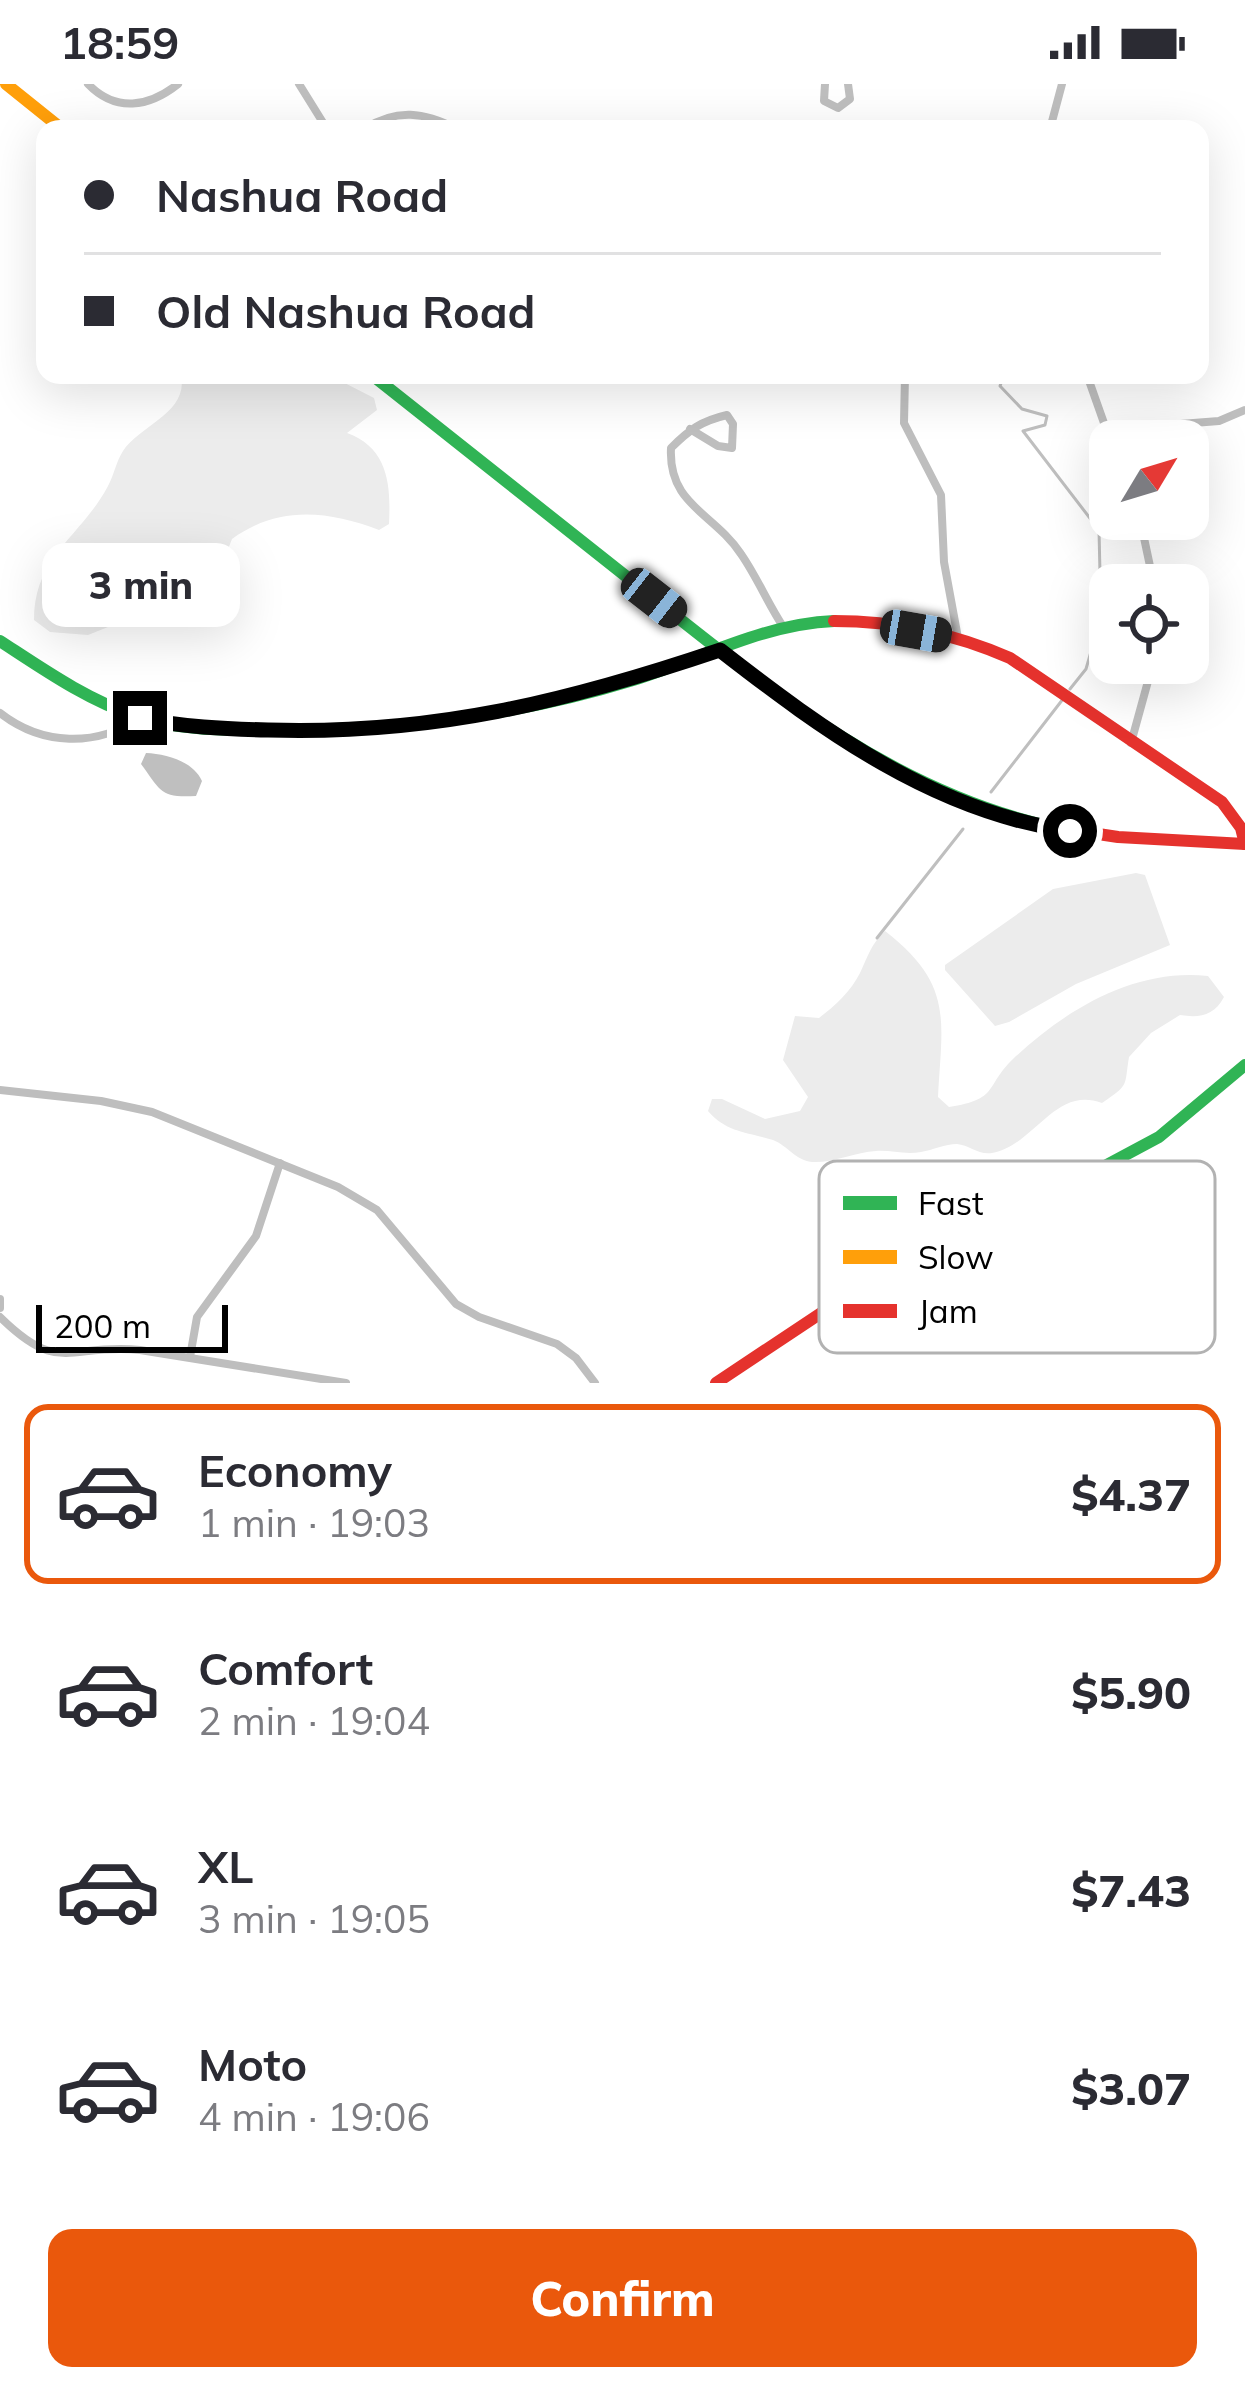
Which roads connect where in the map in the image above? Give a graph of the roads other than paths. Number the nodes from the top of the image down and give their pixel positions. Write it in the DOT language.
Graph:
graph roads {
  1 [pos="6,84"];
  2 [pos="88,84"];
  3 [pos="178,84"];
  4 [pos="298,84"];
  5 [pos="825,84"];
  6 [pos="848,84"];
  7 [pos="1062,84"];
  8 [pos="51,120"];
  9 [pos="322,120"];
  10 [pos="380,120"];
  11 [pos="439,120"];
  12 [pos="1052,120"];
  13 [pos="383,384"];
  14 [pos="905,384"];
  15 [pos="1090,384"];
  16 [pos="1245,410"];
  17 [pos="1103,420"];
  18 [pos="1209,422"];
  19 [pos="689,429"];
  20 [pos="784,628"];
  21 [pos="958,638"];
  22 [pos="0,640"];
  23 [pos="720,650"];
  24 [pos="1148,684"];
  25 [pos="0,713"];
  26 [pos="140,718"];
  27 [pos="1130,743"];
  28 [pos="1243,819"];
  29 [pos="1245,844"];
  30 [pos="1245,1065"];
  31 [pos="0,1090"];
  32 [pos="1118,1161"];
  33 [pos="280,1163"];
  34 [pos="0,1299"];
  35 [pos="0,1312"];
  36 [pos="819,1314"];
  37 [pos="190,1357"];
  38 [pos="346,1383"];
  39 [pos="595,1383"];
  40 [pos="716,1383"];
  1 -- 8 [label="main road"];
  2 -- 3 [label="street"];
  4 -- 9 [label="street"];
  5 -- 6 [label="street"];
  7 -- 12 [label="street"];
  10 -- 11 [label="street"];
  13 -- 23 [label="main road"];
  14 -- 21 [label="street"];
  15 -- 17 [label="street"];
  16 -- 18 [label="street"];
  19 -- 19 [label="street"];
  19 -- 20 [label="street"];
  20 -- 21 [label="main road"];
  20 -- 23 [label="main road"];
  21 -- 27 [label="main road"];
  22 -- 26 [label="main road"];
  23 -- 26 [label="main road"];
  23 -- 29 [label="main road"];
  24 -- 27 [label="street"];
  25 -- 26 [label="street"];
  27 -- 28 [label="main road"];
  28 -- 29 [label="main road"];
  30 -- 32 [label="main road"];
  31 -- 33 [label="street"];
  33 -- 37 [label="street"];
  33 -- 39 [label="street"];
  34 -- 35 [label="street"];
  35 -- 37 [label="street"];
  36 -- 40 [label="main road"];
  37 -- 38 [label="street"];
}
